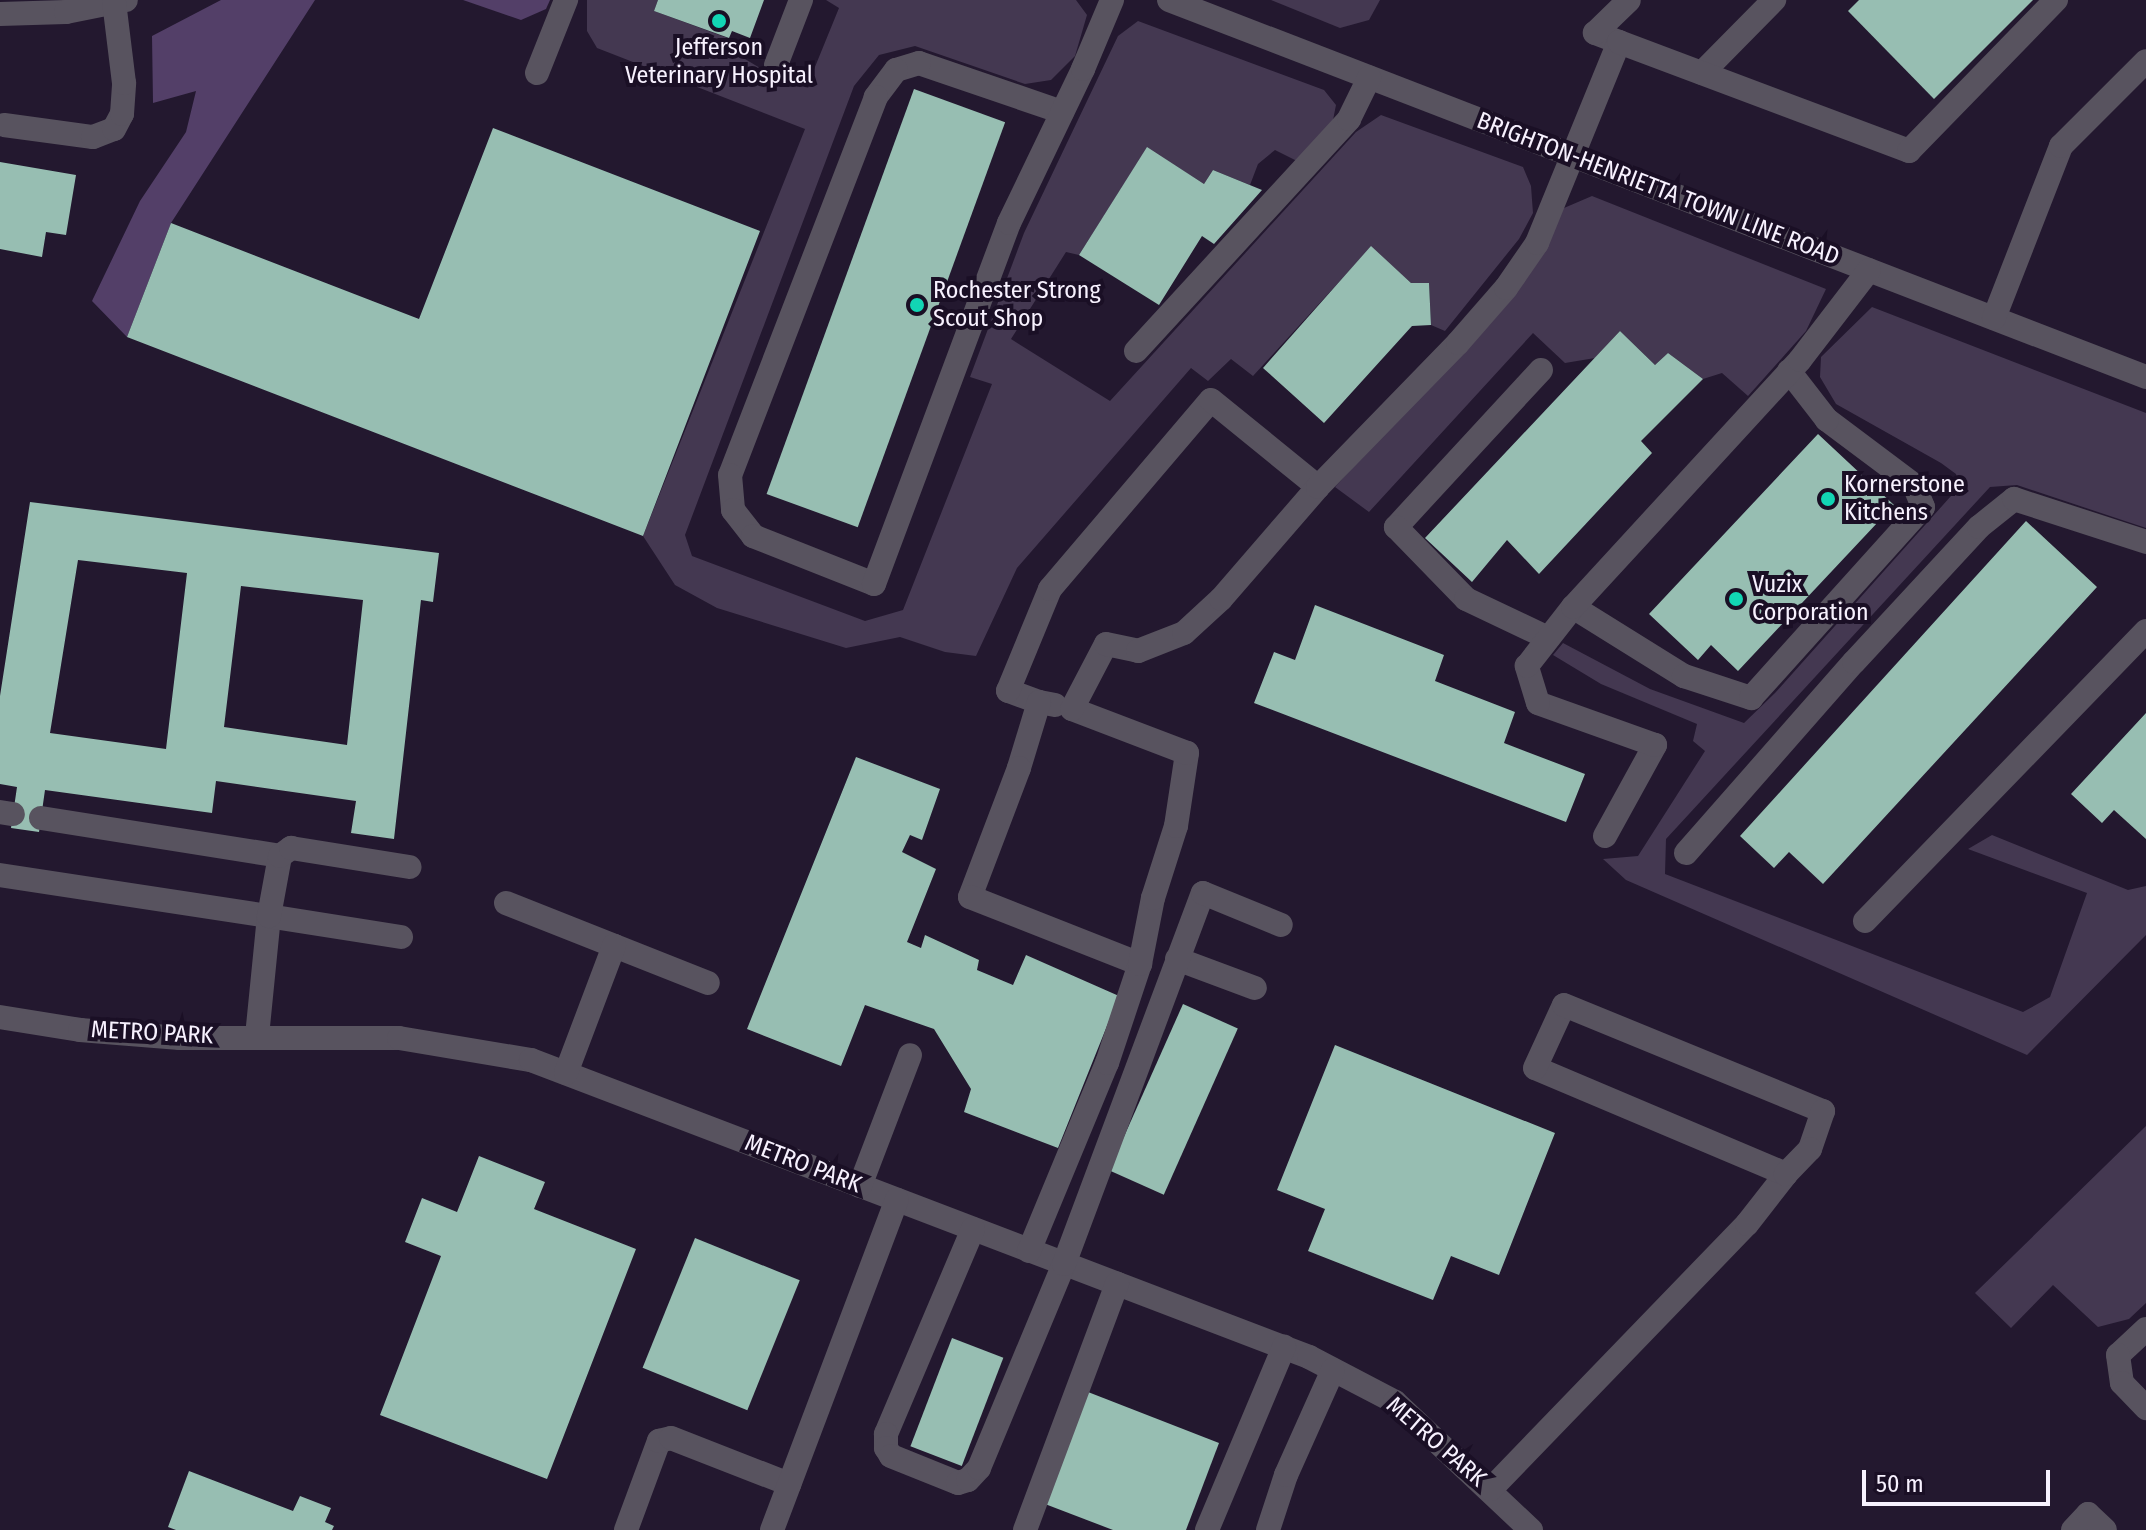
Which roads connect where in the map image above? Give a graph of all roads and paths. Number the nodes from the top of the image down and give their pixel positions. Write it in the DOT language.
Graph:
graph roads {
  1 [pos="566,0"];
  2 [pos="801,0"];
  3 [pos="1112,0"];
  4 [pos="1169,0"];
  5 [pos="1629,0"];
  6 [pos="1774,0"];
  7 [pos="2056,0"];
  8 [pos="120,1"];
  9 [pos="0,14"];
  10 [pos="1619,42"];
  11 [pos="2146,61"];
  12 [pos="776,65"];
  13 [pos="537,73"];
  14 [pos="1702,73"];
  15 [pos="1369,78"];
  16 [pos="1062,112"];
  17 [pos="4,125"];
  18 [pos="1573,157"];
  19 [pos="1869,270"];
  20 [pos="1994,318"];
  21 [pos="1136,351"];
  22 [pos="1541,370"];
  23 [pos="1789,371"];
  24 [pos="2146,377"];
  25 [pos="1318,487"];
  26 [pos="2146,542"];
  27 [pos="1573,607"];
  28 [pos="2146,631"];
  29 [pos="1548,638"];
  30 [pos="1039,702"];
  31 [pos="1072,709"];
  32 [pos="41,818"];
  33 [pos="1605,836"];
  34 [pos="1686,853"];
  35 [pos="280,856"];
  36 [pos="409,867"];
  37 [pos="0,875"];
  38 [pos="506,903"];
  39 [pos="269,916"];
  40 [pos="1865,921"];
  41 [pos="1281,925"];
  42 [pos="401,937"];
  43 [pos="614,946"];
  44 [pos="1177,959"];
  45 [pos="1140,964"];
  46 [pos="708,983"];
  47 [pos="1255,988"];
  48 [pos="0,1017"];
  49 [pos="257,1036"];
  50 [pos="910,1055"];
  51 [pos="566,1073"];
  52 [pos="1786,1174"];
  53 [pos="860,1186"];
  54 [pos="897,1200"];
  55 [pos="973,1229"];
  56 [pos="1029,1251"];
  57 [pos="1064,1264"];
  58 [pos="1117,1284"];
  59 [pos="2146,1329"];
  60 [pos="1284,1347"];
  61 [pos="1333,1370"];
  62 [pos="2146,1408"];
  63 [pos="789,1484"];
  64 [pos="1491,1489"];
  65 [pos="626,1530"];
  66 [pos="772,1530"];
  67 [pos="1025,1530"];
  68 [pos="1207,1530"];
  69 [pos="1268,1530"];
  70 [pos="1531,1530"];
  71 [pos="2073,1530"];
  72 [pos="2105,1530"];
  1 -- 13 [label="street"];
  2 -- 12 [label="street"];
  3 -- 16 [label="street"];
  4 -- 15 [label="street, BRIGHTON-HENRIETTA TOWN LINE ROAD"];
  5 -- 10 [label="street"];
  6 -- 14 [label="street"];
  7 -- 14 [label="street"];
  8 -- 9 [label="street"];
  8 -- 17 [label="street"];
  10 -- 14 [label="street"];
  10 -- 18 [label="street"];
  11 -- 20 [label="street"];
  15 -- 18 [label="street, BRIGHTON-HENRIETTA TOWN LINE ROAD"];
  15 -- 21 [label="street"];
  16 -- 16 [label="street"];
  18 -- 19 [label="street, BRIGHTON-HENRIETTA TOWN LINE ROAD"];
  18 -- 25 [label="street"];
  19 -- 20 [label="street, BRIGHTON-HENRIETTA TOWN LINE ROAD"];
  19 -- 23 [label="street"];
  20 -- 24 [label="street, BRIGHTON-HENRIETTA TOWN LINE ROAD"];
  22 -- 29 [label="street"];
  23 -- 27 [label="street"];
  23 -- 27 [label="street"];
  25 -- 30 [label="street"];
  25 -- 31 [label="street"];
  26 -- 34 [label="street"];
  27 -- 29 [label="street"];
  28 -- 40 [label="street"];
  29 -- 33 [label="street"];
  30 -- 31 [label="street"];
  30 -- 45 [label="street"];
  31 -- 45 [label="street"];
  32 -- 35 [label="street"];
  35 -- 36 [label="street"];
  35 -- 39 [label="street"];
  37 -- 39 [label="street"];
  38 -- 43 [label="street"];
  39 -- 42 [label="street"];
  39 -- 49 [label="street"];
  41 -- 44 [label="street"];
  43 -- 46 [label="street"];
  43 -- 51 [label="street"];
  44 -- 47 [label="street"];
  44 -- 57 [label="street"];
  45 -- 56 [label="street"];
  48 -- 49 [label="street, METRO PARK"];
  49 -- 51 [label="street, METRO PARK"];
  50 -- 53 [label="street"];
  51 -- 53 [label="street, METRO PARK"];
  52 -- 52 [label="street"];
  52 -- 64 [label="street"];
  53 -- 54 [label="street, METRO PARK"];
  54 -- 55 [label="street, METRO PARK"];
  54 -- 63 [label="street"];
  55 -- 56 [label="street, METRO PARK"];
  55 -- 57 [label="street"];
  56 -- 57 [label="street, METRO PARK"];
  57 -- 58 [label="street, METRO PARK"];
  58 -- 60 [label="street, METRO PARK"];
  58 -- 67 [label="street"];
  59 -- 62 [label="street"];
  60 -- 61 [label="street, METRO PARK"];
  60 -- 68 [label="street"];
  61 -- 64 [label="street, METRO PARK"];
  61 -- 69 [label="street"];
  63 -- 65 [label="street"];
  63 -- 66 [label="street"];
  64 -- 70 [label="street, METRO PARK"];
  71 -- 72 [label="street"];
}
